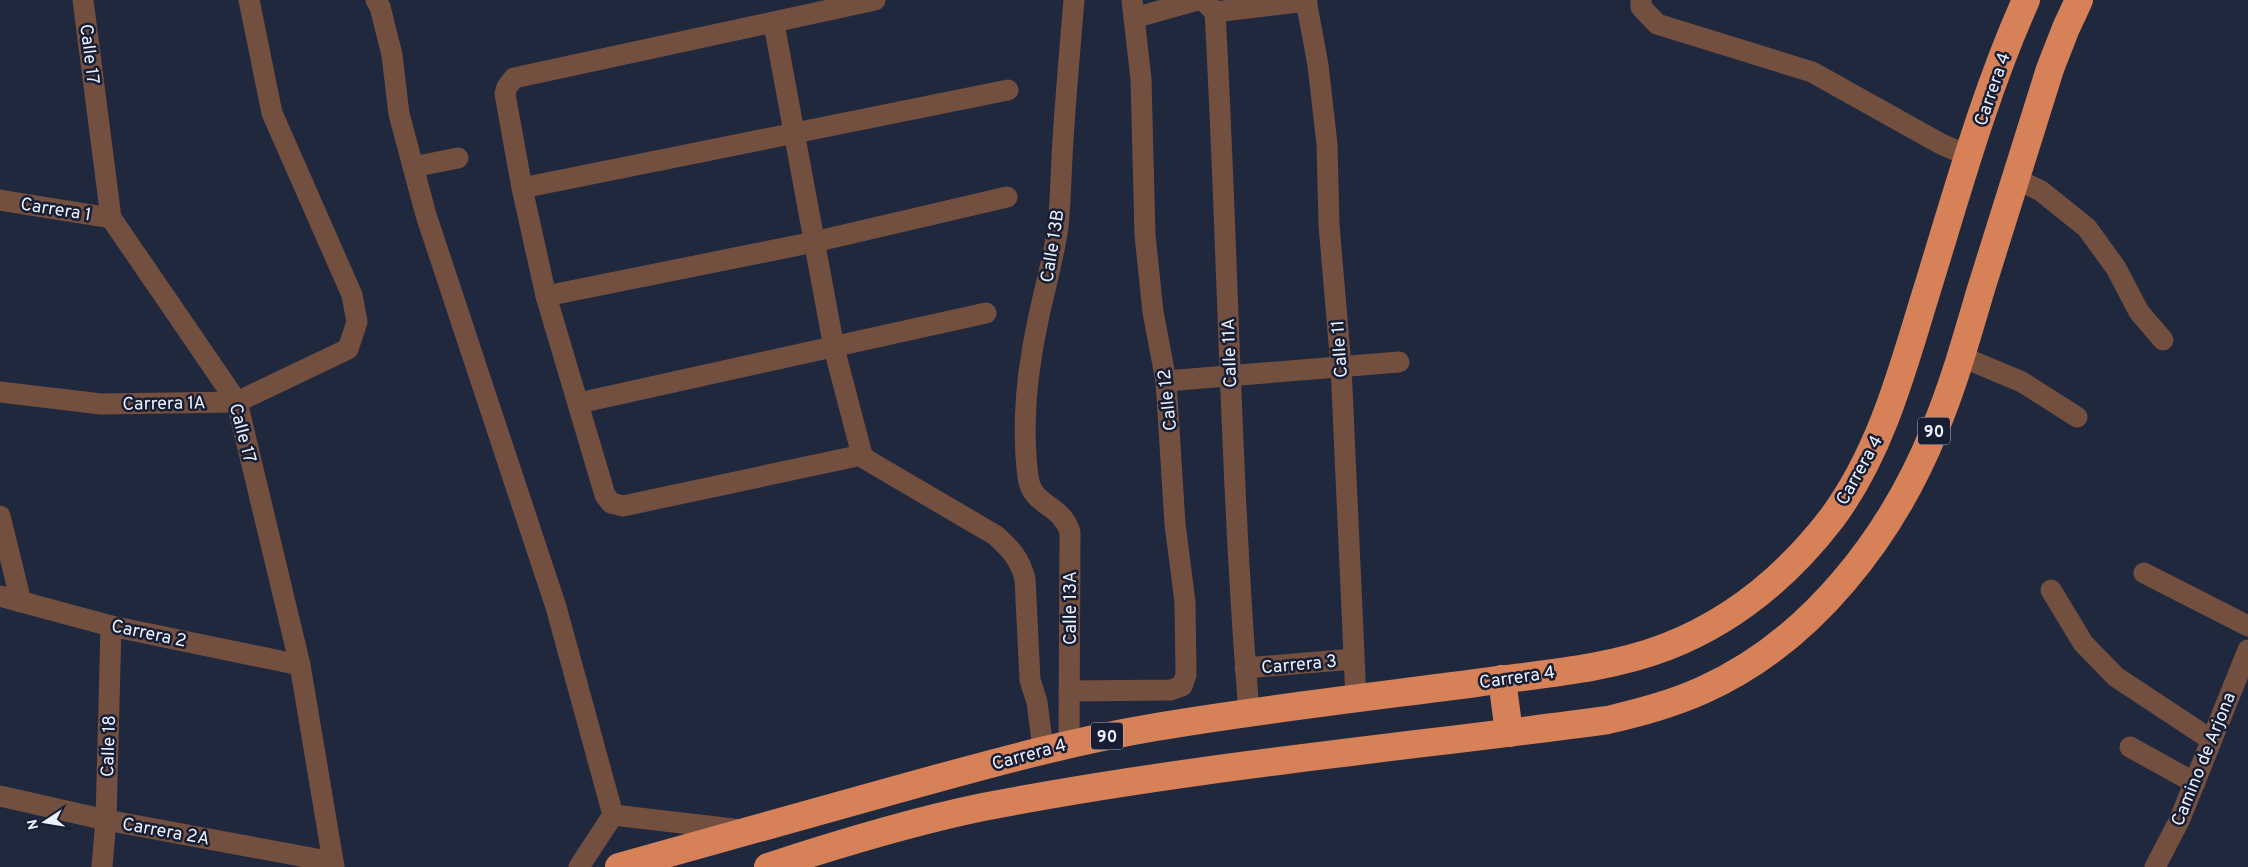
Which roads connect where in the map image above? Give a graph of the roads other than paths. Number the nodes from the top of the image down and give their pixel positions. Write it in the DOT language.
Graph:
graph roads {
  1 [pos="83,0"];
  2 [pos="248,0"];
  3 [pos="376,0"];
  4 [pos="875,0"];
  5 [pos="1074,0"];
  6 [pos="1198,0"];
  7 [pos="1641,0"];
  8 [pos="2026,0"];
  9 [pos="2079,0"];
  10 [pos="1307,1"];
  11 [pos="1209,6"];
  12 [pos="1133,9"];
  13 [pos="774,24"];
  14 [pos="1008,90"];
  15 [pos="794,132"];
  16 [pos="1969,156"];
  17 [pos="458,158"];
  18 [pos="413,167"];
  19 [pos="2016,178"];
  20 [pos="522,188"];
  21 [pos="1007,197"];
  22 [pos="0,200"];
  23 [pos="111,218"];
  24 [pos="814,242"];
  25 [pos="546,296"];
  26 [pos="986,313"];
  27 [pos="2162,340"];
  28 [pos="834,348"];
  29 [pos="1960,356"];
  30 [pos="1399,362"];
  31 [pos="1340,366"];
  32 [pos="1229,374"];
  33 [pos="1166,380"];
  34 [pos="0,392"];
  35 [pos="238,402"];
  36 [pos="579,403"];
  37 [pos="2077,417"];
  38 [pos="862,455"];
  39 [pos="1032,491"];
  40 [pos="0,516"];
  41 [pos="2144,573"];
  42 [pos="2051,590"];
  43 [pos="0,596"];
  44 [pos="21,602"];
  45 [pos="111,626"];
  46 [pos="2248,626"];
  47 [pos="1353,659"];
  48 [pos="2246,659"];
  49 [pos="300,666"];
  50 [pos="1245,668"];
  51 [pos="1502,679"];
  52 [pos="1069,691"];
  53 [pos="1356,699"];
  54 [pos="1249,712"];
  55 [pos="1509,733"];
  56 [pos="2210,739"];
  57 [pos="2130,747"];
  58 [pos="1048,748"];
  59 [pos="2195,783"];
  60 [pos="0,796"];
  61 [pos="613,814"];
  62 [pos="106,820"];
  63 [pos="749,830"];
  64 [pos="333,864"];
  65 [pos="102,867"];
  66 [pos="578,867"];
  67 [pos="619,867"];
  68 [pos="768,867"];
  69 [pos="2154,867"];
  1 -- 23 [label="street, Calle 17"];
  2 -- 35 [label="street, Carrera 1A"];
  3 -- 18 [label="street"];
  4 -- 13 [label="street"];
  5 -- 39 [label="street, Calle 13B"];
  6 -- 12 [label="street"];
  7 -- 16 [label="street"];
  8 -- 16 [label="highway, Carrera 4 / 90"];
  9 -- 19 [label="highway, 90"];
  10 -- 11 [label="street"];
  10 -- 31 [label="street, Calle 11"];
  11 -- 32 [label="street, Calle 11A"];
  12 -- 33 [label="street, Calle 12"];
  13 -- 15 [label="street"];
  13 -- 20 [label="street"];
  14 -- 15 [label="street"];
  15 -- 20 [label="street"];
  15 -- 24 [label="street"];
  16 -- 51 [label="highway, Carrera 4 / 90"];
  17 -- 18 [label="street"];
  18 -- 61 [label="street"];
  19 -- 27 [label="street"];
  19 -- 29 [label="highway, 90"];
  20 -- 25 [label="street"];
  21 -- 24 [label="street"];
  22 -- 23 [label="street, Carrera 1"];
  23 -- 35 [label="street, Calle 17"];
  24 -- 25 [label="street"];
  24 -- 28 [label="street"];
  25 -- 36 [label="street"];
  26 -- 28 [label="street"];
  28 -- 36 [label="street"];
  28 -- 38 [label="street"];
  29 -- 37 [label="street"];
  29 -- 55 [label="highway, 90"];
  30 -- 31 [label="street"];
  31 -- 32 [label="street"];
  31 -- 47 [label="street, Calle 11"];
  32 -- 33 [label="street"];
  32 -- 50 [label="street, Calle 11A"];
  33 -- 52 [label="street, Calle 12"];
  34 -- 35 [label="street, Carrera 1A"];
  35 -- 49 [label="street, Calle 17"];
  36 -- 38 [label="street"];
  38 -- 58 [label="street"];
  39 -- 52 [label="street, Calle 13A"];
  40 -- 44 [label="street"];
  41 -- 46 [label="street"];
  42 -- 56 [label="street"];
  43 -- 44 [label="street, Carrera 2"];
  44 -- 45 [label="street, Carrera 2"];
  45 -- 49 [label="street, Carrera 2"];
  45 -- 62 [label="street, Calle 18"];
  47 -- 50 [label="street, Carrera 3"];
  47 -- 53 [label="street, Calle 11"];
  48 -- 56 [label="street, Camino de Arjona"];
  49 -- 64 [label="street, Calle 17"];
  50 -- 54 [label="street, Calle 11A"];
  51 -- 53 [label="highway, Carrera 4 / 90"];
  51 -- 55 [label="highway"];
  52 -- 58 [label="street, Calle 13A"];
  53 -- 54 [label="highway, Carrera 4 / 90"];
  54 -- 58 [label="highway, Carrera 4 / 90"];
  55 -- 68 [label="highway, 90"];
  56 -- 59 [label="street, Camino de Arjona"];
  57 -- 59 [label="street"];
  58 -- 63 [label="highway, Carrera 4 / 90"];
  59 -- 69 [label="street, Camino de Arjona"];
  60 -- 62 [label="street, Carrera 2A"];
  61 -- 63 [label="street"];
  61 -- 66 [label="street"];
  62 -- 64 [label="street, Carrera 2A"];
  62 -- 65 [label="street, Calle 18"];
  63 -- 67 [label="highway, Carrera 4 / 90"];
}
